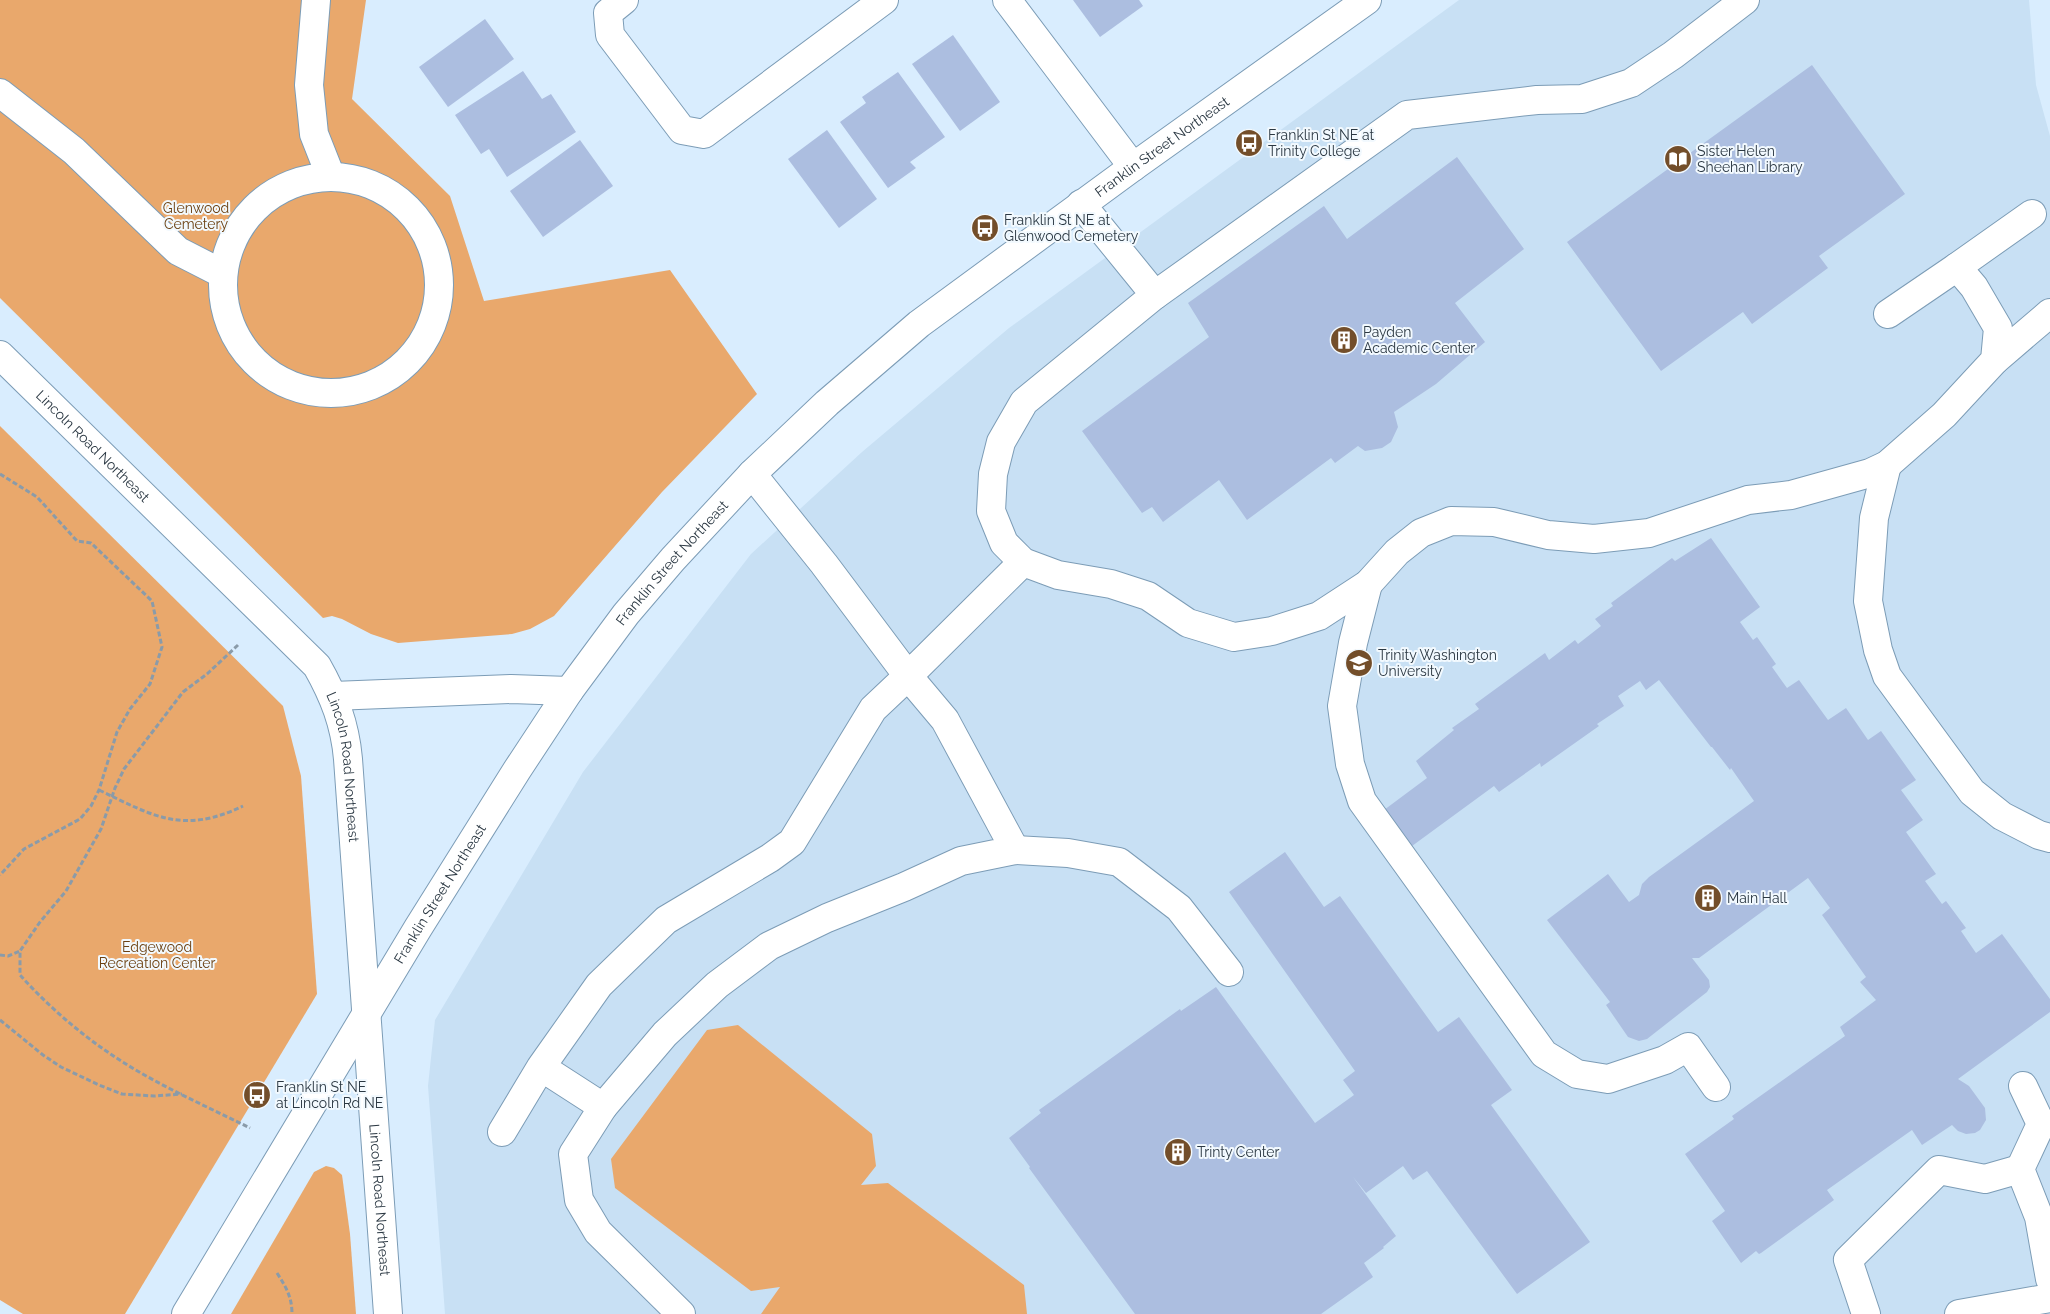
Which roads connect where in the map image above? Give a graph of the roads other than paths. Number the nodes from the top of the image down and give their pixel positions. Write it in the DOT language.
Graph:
graph roads {
  1 [pos="316,0"];
  2 [pos="624,0"];
  3 [pos="884,0"];
  4 [pos="1007,0"];
  5 [pos="1367,0"];
  6 [pos="1745,0"];
  7 [pos="0,93"];
  8 [pos="1133,167"];
  9 [pos="332,176"];
  10 [pos="1081,204"];
  11 [pos="2032,214"];
  12 [pos="1957,268"];
  13 [pos="223,274"];
  14 [pos="1155,295"];
  15 [pos="2050,313"];
  16 [pos="1888,314"];
  17 [pos="0,355"];
  18 [pos="1995,360"];
  19 [pos="1886,465"];
  20 [pos="752,474"];
  21 [pos="1023,562"];
  22 [pos="1368,584"];
  23 [pos="908,676"];
  24 [pos="569,691"];
  25 [pos="333,696"];
  26 [pos="2050,838"];
  27 [pos="1015,850"];
  28 [pos="1229,972"];
  29 [pos="368,1014"];
  30 [pos="541,1066"];
  31 [pos="2023,1086"];
  32 [pos="1716,1087"];
  33 [pos="603,1107"];
  34 [pos="502,1132"];
  35 [pos="2020,1169"];
  36 [pos="2050,1279"];
  37 [pos="2050,1298"];
  38 [pos="186,1314"];
  39 [pos="388,1314"];
  40 [pos="681,1314"];
  41 [pos="1866,1314"];
  42 [pos="1960,1314"];
  1 -- 9 [label="street"];
  2 -- 3 [label="street"];
  4 -- 8 [label="street"];
  5 -- 8 [label="street, Franklin Street Northeast"];
  6 -- 14 [label="street"];
  7 -- 13 [label="street"];
  8 -- 10 [label="street, Franklin Street Northeast"];
  9 -- 13 [label="street"];
  9 -- 13 [label="street"];
  10 -- 14 [label="street"];
  10 -- 20 [label="street, Franklin Street Northeast"];
  11 -- 12 [label="street"];
  12 -- 16 [label="street"];
  12 -- 18 [label="street"];
  14 -- 21 [label="street"];
  15 -- 18 [label="street"];
  17 -- 25 [label="street, Lincoln Road Northeast"];
  18 -- 19 [label="street"];
  19 -- 22 [label="street"];
  19 -- 26 [label="street"];
  20 -- 23 [label="street"];
  20 -- 24 [label="street, Franklin Street Northeast"];
  21 -- 22 [label="street"];
  21 -- 23 [label="street"];
  22 -- 32 [label="street"];
  23 -- 27 [label="street"];
  23 -- 30 [label="street"];
  24 -- 25 [label="street"];
  24 -- 29 [label="street, Franklin Street Northeast"];
  25 -- 29 [label="street, Lincoln Road Northeast"];
  27 -- 28 [label="street"];
  27 -- 33 [label="street"];
  29 -- 38 [label="street, Franklin Street Northeast"];
  29 -- 39 [label="street, Lincoln Road Northeast"];
  30 -- 33 [label="street"];
  30 -- 34 [label="street"];
  31 -- 35 [label="street"];
  33 -- 40 [label="street"];
  35 -- 36 [label="street"];
  35 -- 41 [label="street"];
  37 -- 42 [label="street"];
}
